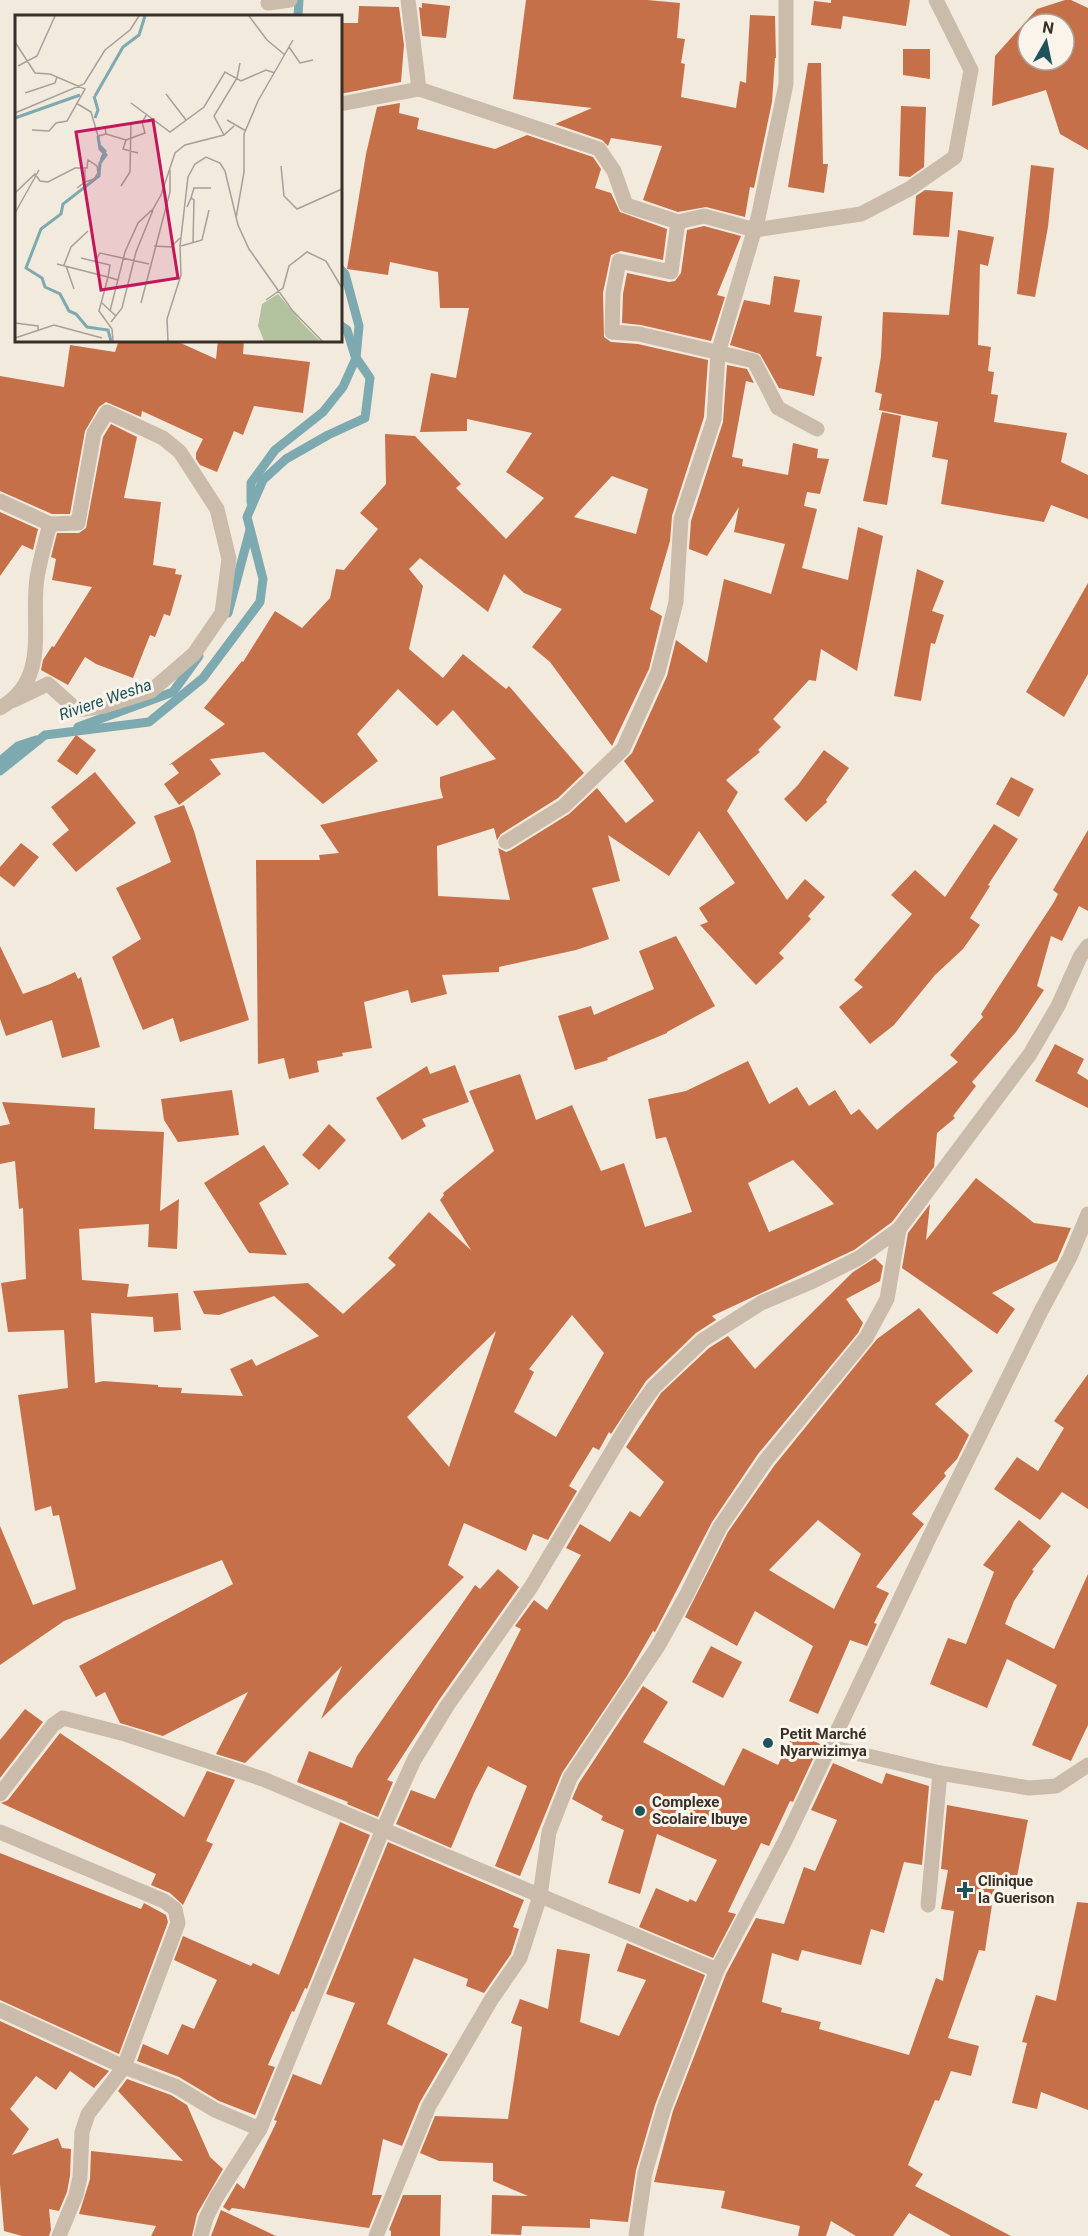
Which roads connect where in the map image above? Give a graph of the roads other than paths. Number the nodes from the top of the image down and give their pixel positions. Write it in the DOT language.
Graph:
graph roads {
  1 [pos="290,0"];
  2 [pos="408,0"];
  3 [pos="786,0"];
  4 [pos="936,0"];
  5 [pos="269,6"];
  6 [pos="419,89"];
  7 [pos="342,104"];
  8 [pos="678,222"];
  9 [pos="755,230"];
  10 [pos="718,353"];
  11 [pos="817,429"];
  12 [pos="0,501"];
  13 [pos="50,524"];
  14 [pos="14,700"];
  15 [pos="0,708"];
  16 [pos="506,842"];
  17 [pos="1088,945"];
  18 [pos="1088,1214"];
  19 [pos="899,1229"];
  20 [pos="830,1747"];
  21 [pos="1088,1765"];
  22 [pos="940,1773"];
  23 [pos="0,1794"];
  24 [pos="383,1829"];
  25 [pos="0,1832"];
  26 [pos="540,1896"];
  27 [pos="928,1905"];
  28 [pos="717,1970"];
  29 [pos="0,2010"];
  30 [pos="124,2067"];
  31 [pos="260,2129"];
  32 [pos="59,2236"];
  33 [pos="201,2236"];
  34 [pos="376,2236"];
  35 [pos="636,2236"];
  1 -- 5 [label="street"];
  2 -- 6 [label="street"];
  3 -- 9 [label="street"];
  4 -- 9 [label="street"];
  6 -- 7 [label="street"];
  6 -- 8 [label="street"];
  8 -- 9 [label="street"];
  8 -- 10 [label="street"];
  9 -- 10 [label="street"];
  10 -- 11 [label="street"];
  10 -- 16 [label="street"];
  12 -- 13 [label="street"];
  13 -- 14 [label="street"];
  13 -- 14 [label="street"];
  14 -- 15 [label="street"];
  17 -- 19 [label="street"];
  18 -- 20 [label="street"];
  19 -- 24 [label="street"];
  19 -- 26 [label="street"];
  20 -- 22 [label="street"];
  20 -- 28 [label="street"];
  21 -- 22 [label="street"];
  22 -- 27 [label="street"];
  23 -- 24 [label="street"];
  24 -- 26 [label="street"];
  24 -- 31 [label="street"];
  25 -- 30 [label="street"];
  26 -- 28 [label="street"];
  26 -- 34 [label="street"];
  28 -- 35 [label="street"];
  29 -- 30 [label="street"];
  30 -- 31 [label="street"];
  30 -- 32 [label="street"];
  31 -- 33 [label="street"];
}
